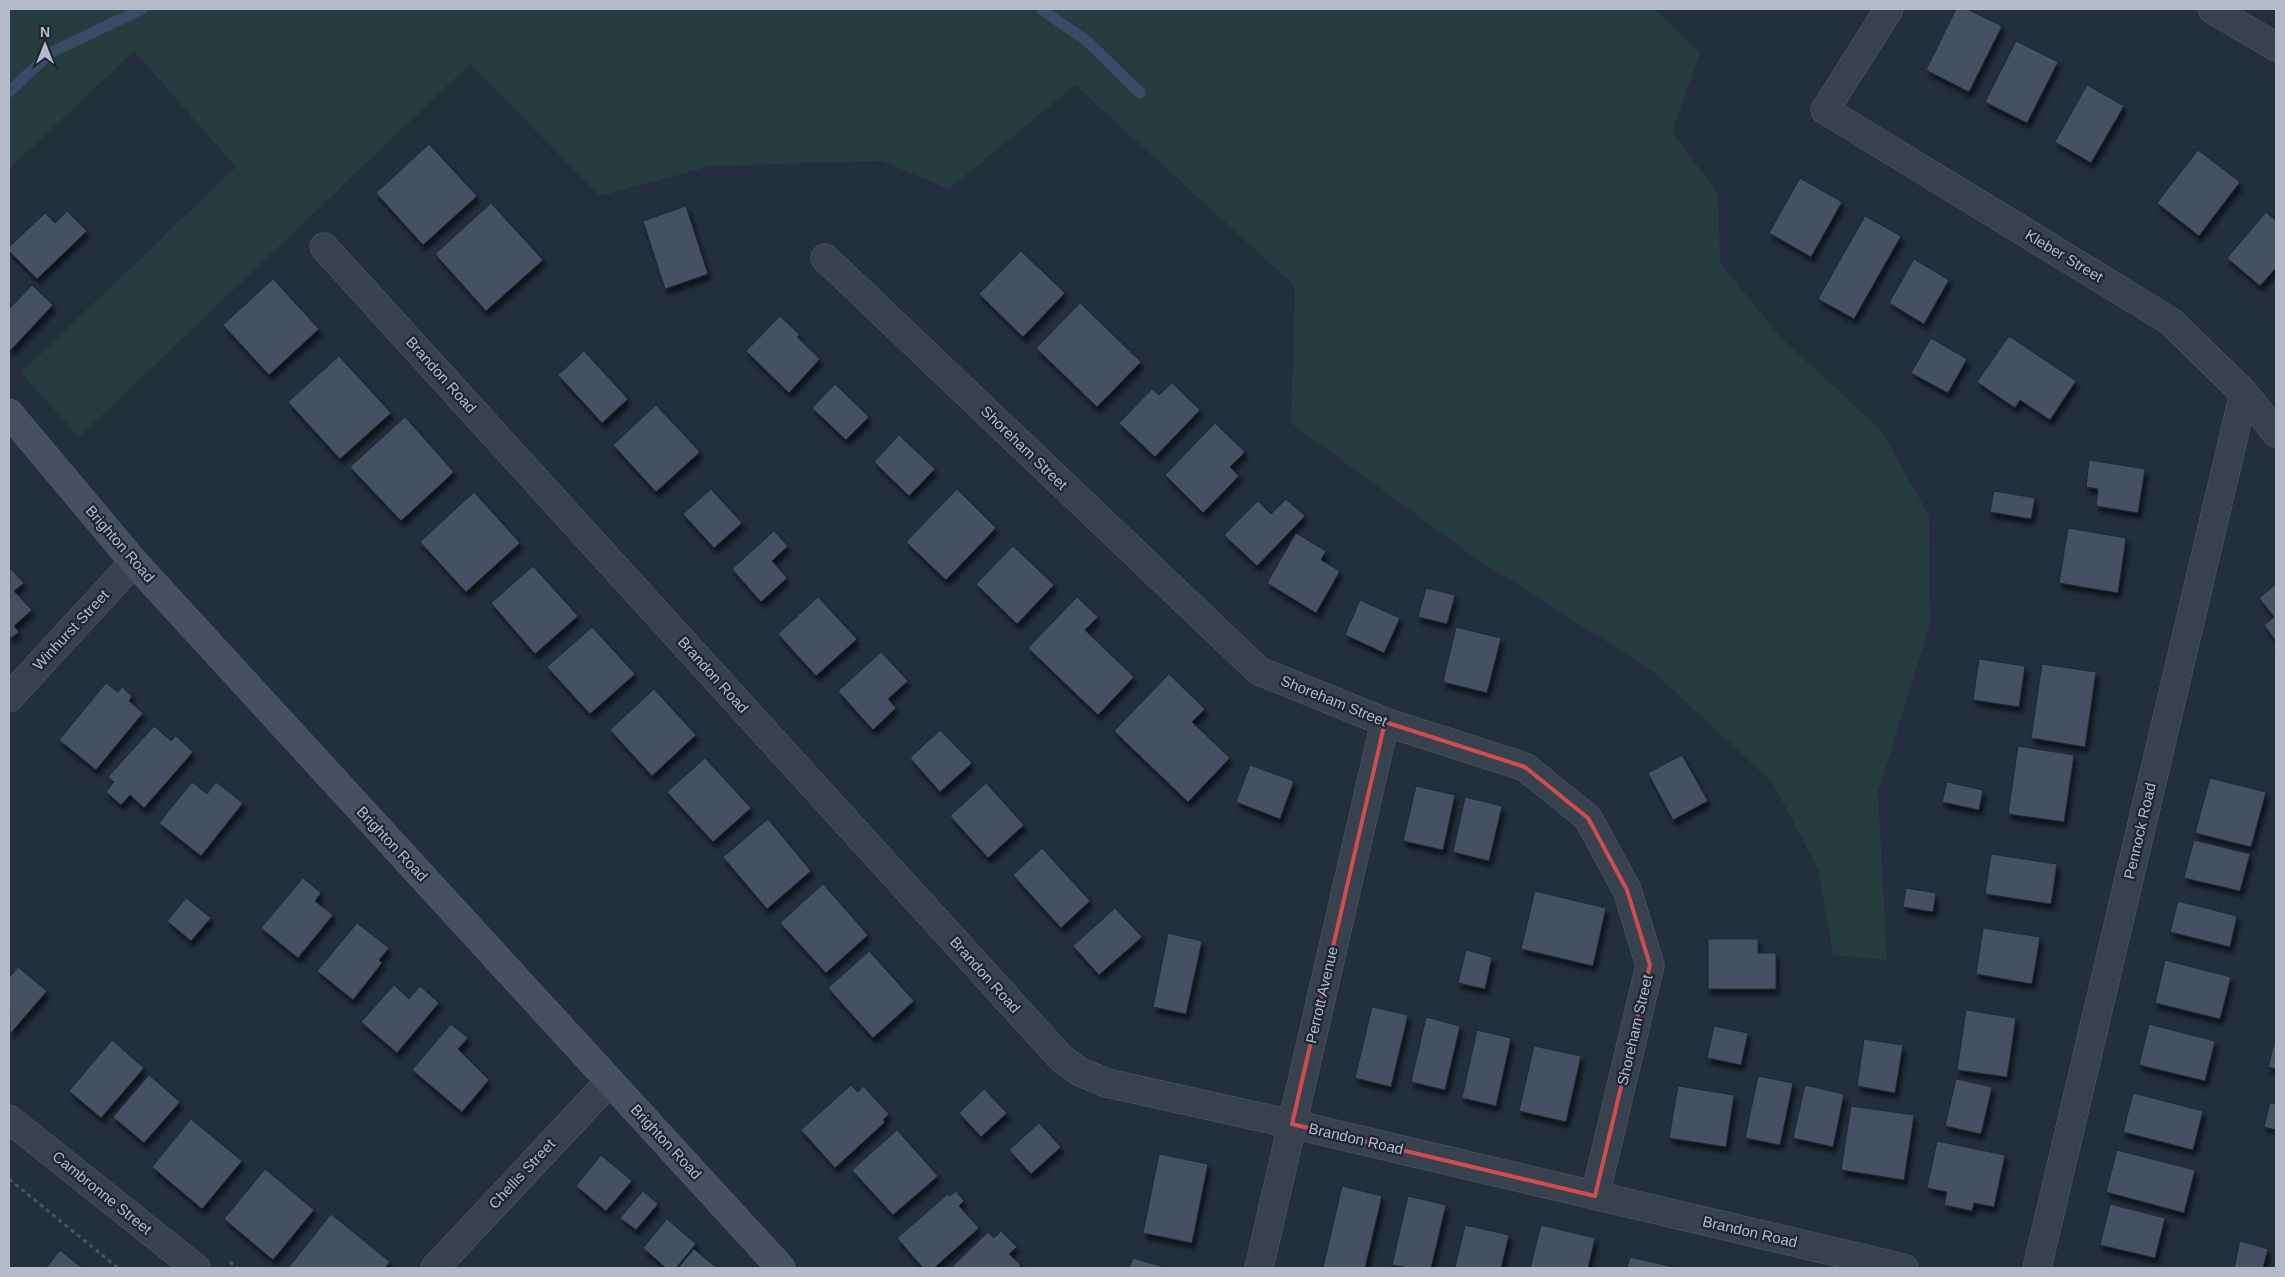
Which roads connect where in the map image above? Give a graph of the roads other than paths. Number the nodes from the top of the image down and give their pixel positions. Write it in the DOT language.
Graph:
graph roads {
  1 [pos="1889,9"];
  2 [pos="2212,9"];
  3 [pos="2276,47"];
  4 [pos="324,247"];
  5 [pos="824,258"];
  6 [pos="2244,393"];
  7 [pos="9,413"];
  8 [pos="2276,434"];
  9 [pos="134,562"];
  10 [pos="9,698"];
  11 [pos="1385,722"];
  12 [pos="610,1081"];
  13 [pos="9,1119"];
  14 [pos="1292,1124"];
  15 [pos="1595,1196"];
  16 [pos="196,1268"];
  17 [pos="436,1268"];
  18 [pos="782,1268"];
  19 [pos="1259,1268"];
  20 [pos="1904,1268"];
  21 [pos="2037,1268"];
  1 -- 6 [label="street, Kleber Street"];
  2 -- 3 [label="street"];
  4 -- 14 [label="street, Brandon Road"];
  5 -- 11 [label="street, Shoreham Street"];
  6 -- 8 [label="street, Kleber Street"];
  6 -- 21 [label="street, Pennock Road"];
  7 -- 9 [label="street, Brighton Road"];
  9 -- 10 [label="street, Winhurst Street"];
  9 -- 12 [label="street, Brighton Road"];
  11 -- 14 [label="street, Perrott Avenue"];
  11 -- 15 [label="street, Shoreham Street"];
  12 -- 17 [label="street, Chellis Street"];
  12 -- 18 [label="street, Brighton Road"];
  13 -- 16 [label="street, Cambronne Street"];
  14 -- 15 [label="street, Brandon Road"];
  14 -- 19 [label="street, Perrott Avenue"];
  15 -- 20 [label="street, Brandon Road"];
}
